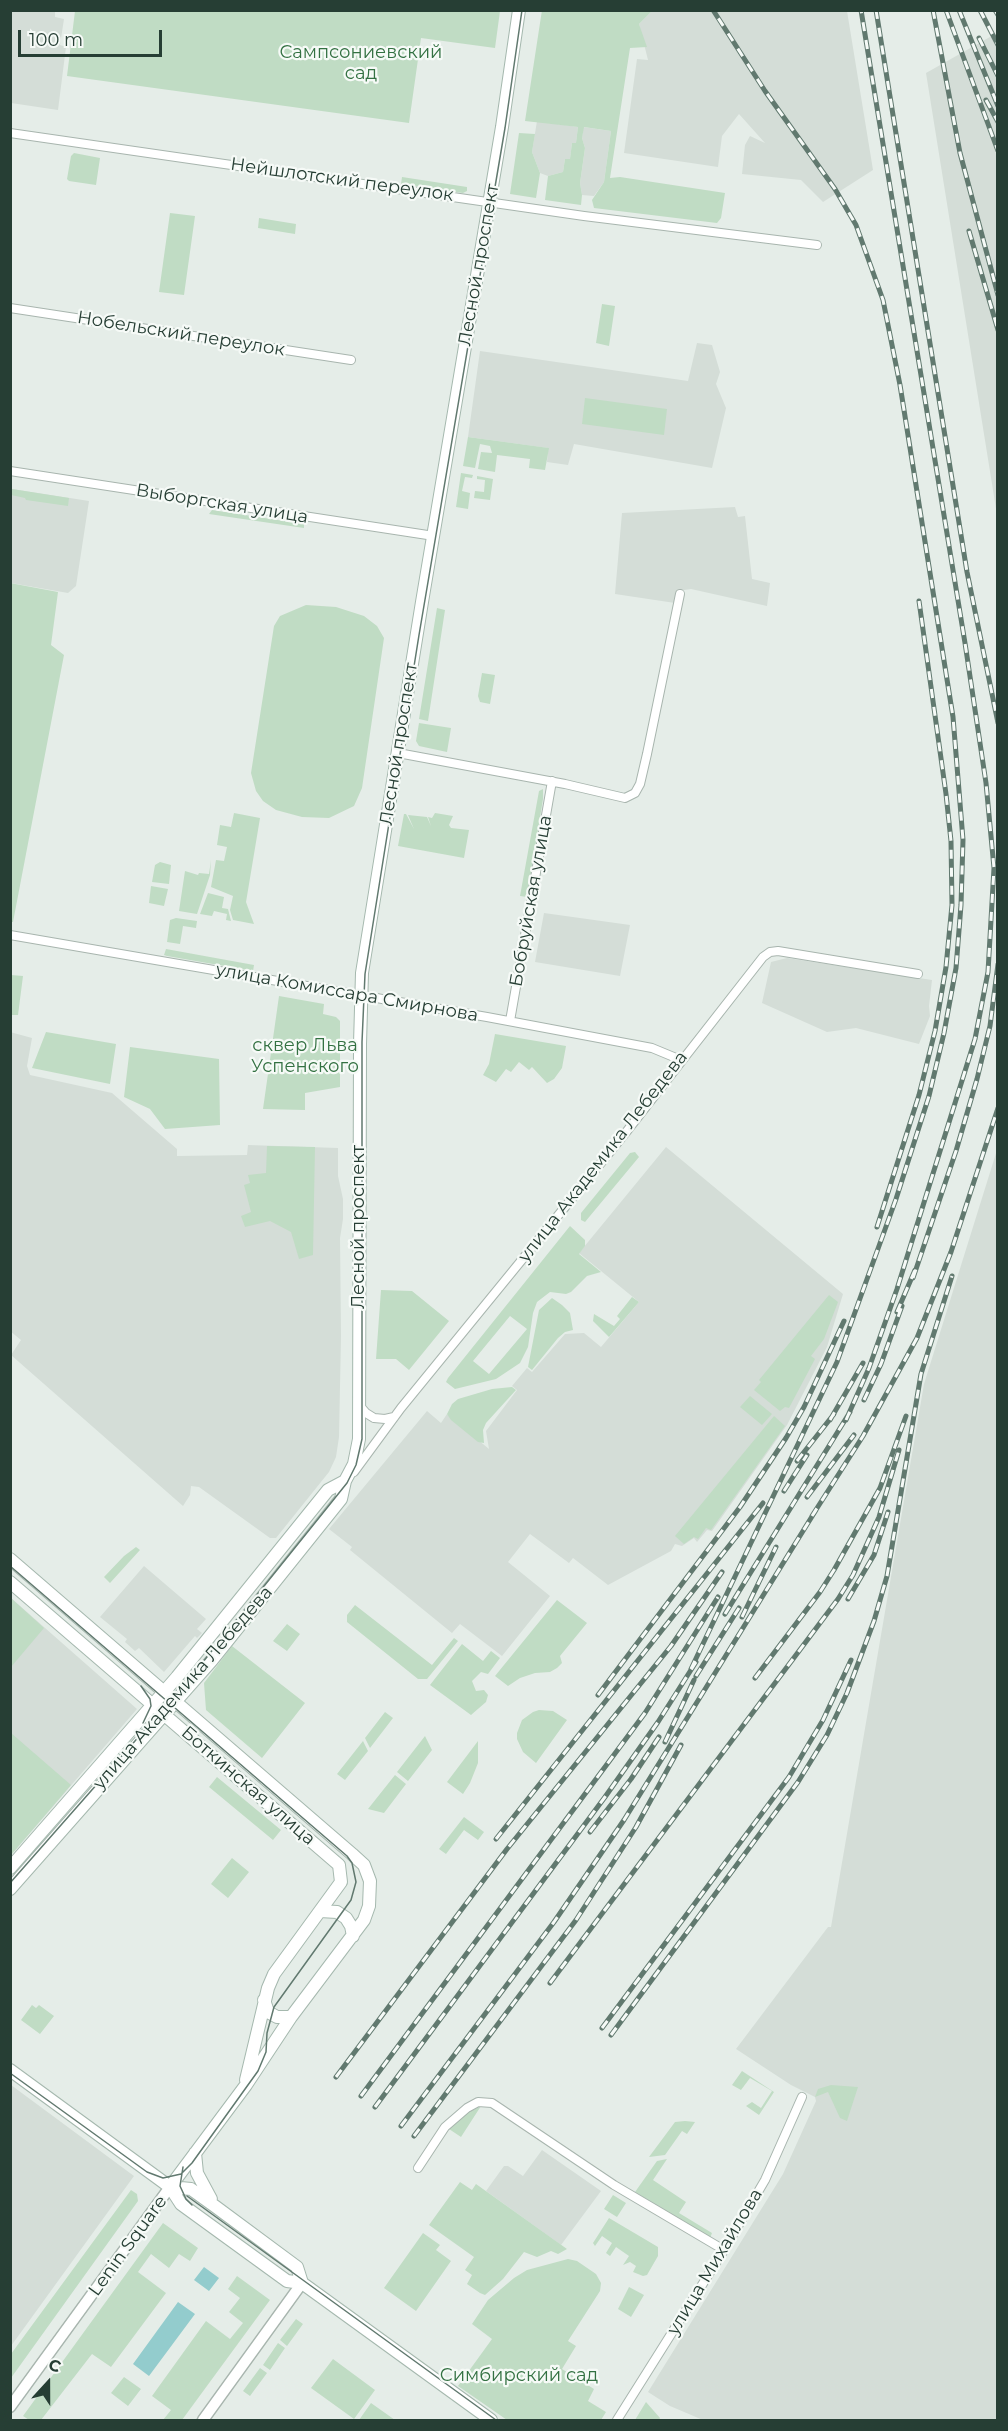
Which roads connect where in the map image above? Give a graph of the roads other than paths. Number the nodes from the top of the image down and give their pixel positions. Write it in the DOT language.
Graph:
graph roads {
  1 [pos="519,10"];
  2 [pos="10,133"];
  3 [pos="490,202"];
  4 [pos="817,245"];
  5 [pos="10,308"];
  6 [pos="351,360"];
  7 [pos="10,471"];
  8 [pos="434,536"];
  9 [pos="680,594"];
  10 [pos="398,753"];
  11 [pos="552,781"];
  12 [pos="10,935"];
  13 [pos="918,975"];
  14 [pos="360,997"];
  15 [pos="510,1021"];
  16 [pos="681,1060"];
  17 [pos="359,1405"];
  18 [pos="394,1417"];
  19 [pos="345,1481"];
  20 [pos="10,1559"];
  21 [pos="10,1582"];
  22 [pos="164,1691"];
  23 [pos="176,1701"];
  24 [pos="152,1704"];
  25 [pos="164,1714"];
  26 [pos="332,1836"];
  27 [pos="321,1849"];
  28 [pos="10,1868"];
  29 [pos="10,1889"];
  30 [pos="320,1911"];
  31 [pos="353,1936"];
  32 [pos="264,1999"];
  33 [pos="291,2017"];
  34 [pos="10,2070"];
  35 [pos="246,2085"];
  36 [pos="802,2097"];
  37 [pos="195,2153"];
  38 [pos="418,2168"];
  39 [pos="171,2187"];
  40 [pos="216,2207"];
  41 [pos="724,2250"];
  42 [pos="302,2283"];
  43 [pos="10,2407"];
  44 [pos="203,2421"];
  45 [pos="491,2421"];
  46 [pos="617,2421"];
  1 -- 3 [label="main road, Лесной проспект"];
  2 -- 3 [label="street, Нейшлотский переулок"];
  3 -- 4 [label="street, Нейшлотский переулок"];
  3 -- 8 [label="main road, Лесной проспект"];
  5 -- 6 [label="street, Нобельский переулок"];
  7 -- 8 [label="street, Выборгская улица"];
  8 -- 10 [label="main road, Лесной проспект"];
  9 -- 11 [label="street"];
  10 -- 11 [label="street"];
  10 -- 14 [label="main road, Лесной проспект"];
  11 -- 15 [label="street, Бобруйская улица"];
  12 -- 14 [label="street, улица Комиссара Смирнова"];
  13 -- 16 [label="street, улица Академика Лебедева"];
  14 -- 15 [label="street, улица Комиссара Смирнова"];
  14 -- 17 [label="main road, Лесной проспект"];
  15 -- 16 [label="street, улица Комиссара Смирнова"];
  16 -- 18 [label="street, улица Академика Лебедева"];
  17 -- 18 [label="street"];
  17 -- 19 [label="main road, Лесной проспект"];
  18 -- 19 [label="street, улица Академика Лебедева"];
  19 -- 22 [label="main road, улица Академика Лебедева"];
  19 -- 23 [label="main road, улица Академика Лебедева"];
  20 -- 22 [label="main road, Боткинская улица"];
  21 -- 24 [label="main road, Боткинская улица"];
  22 -- 23 [label="main road, Боткинская улица"];
  22 -- 24 [label="main road, улица Академика Лебедева"];
  23 -- 25 [label="main road, улица Академика Лебедева"];
  23 -- 26 [label="main road, Боткинская улица"];
  24 -- 25 [label="main road, Боткинская улица"];
  24 -- 28 [label="main road, улица Академика Лебедева"];
  25 -- 27 [label="main road, Боткинская улица"];
  25 -- 29 [label="main road, улица Академика Лебедева"];
  26 -- 31 [label="main road, Lenin Square"];
  27 -- 30 [label="main road, Lenin Square"];
  30 -- 31 [label="main road"];
  30 -- 32 [label="main road, Lenin Square"];
  31 -- 33 [label="main road, Lenin Square"];
  32 -- 33 [label="main road"];
  32 -- 35 [label="main road, Lenin Square"];
  33 -- 35 [label="main road, Lenin Square"];
  34 -- 39 [label="main road"];
  35 -- 37 [label="main road, Lenin Square"];
  36 -- 41 [label="street, улица Михайлова"];
  37 -- 39 [label="main road, Lenin Square"];
  37 -- 40 [label="main road"];
  38 -- 41 [label="street"];
  39 -- 40 [label="main road"];
  39 -- 42 [label="main road"];
  39 -- 43 [label="street, Lenin Square"];
  40 -- 42 [label="main road"];
  41 -- 46 [label="street, улица Михайлова"];
  42 -- 44 [label="street"];
  42 -- 45 [label="main road"];
}
